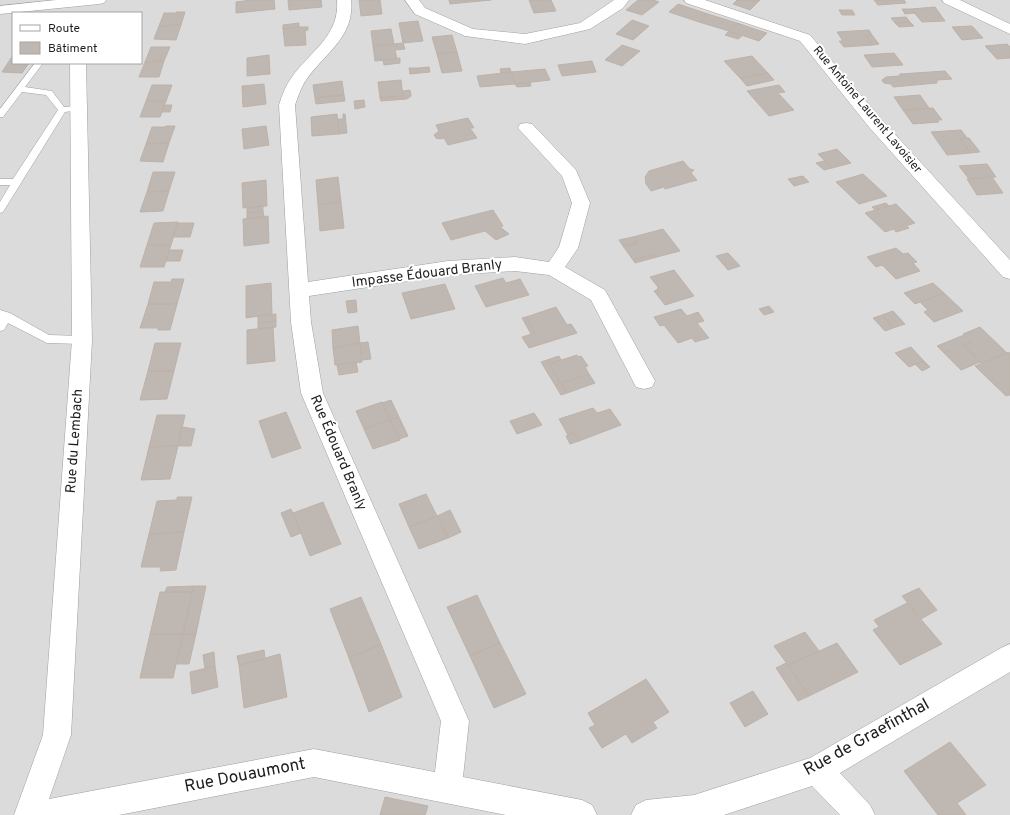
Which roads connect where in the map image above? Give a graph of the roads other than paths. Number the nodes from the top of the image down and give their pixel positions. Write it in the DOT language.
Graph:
graph roads {
  1 [pos="98,0"];
  2 [pos="344,0"];
  3 [pos="412,0"];
  4 [pos="622,0"];
  5 [pos="691,0"];
  6 [pos="948,0"];
  7 [pos="80,7"];
  8 [pos="0,10"];
  9 [pos="1010,30"];
  10 [pos="38,64"];
  11 [pos="78,64"];
  12 [pos="20,89"];
  13 [pos="70,109"];
  14 [pos="0,115"];
  15 [pos="526,128"];
  16 [pos="0,182"];
  17 [pos="16,182"];
  18 [pos="0,210"];
  19 [pos="554,269"];
  20 [pos="1010,272"];
  21 [pos="300,290"];
  22 [pos="3,315"];
  23 [pos="0,327"];
  24 [pos="82,340"];
  25 [pos="644,381"];
  26 [pos="1010,657"];
  27 [pos="817,770"];
  28 [pos="447,788"];
  29 [pos="29,815"];
  30 [pos="42,815"];
  31 [pos="582,815"];
  32 [pos="646,815"];
  33 [pos="860,815"];
  1 -- 7 [label="street"];
  2 -- 21 [label="street, Rue Édouard Branly"];
  3 -- 4 [label="street"];
  5 -- 20 [label="street, Rue Antoine Laurent Lavoisier"];
  6 -- 9 [label="street"];
  7 -- 8 [label="street"];
  10 -- 12 [label="lane"];
  11 -- 13 [label="street, Rue du Lembach"];
  12 -- 13 [label="lane"];
  12 -- 14 [label="lane"];
  13 -- 17 [label="lane"];
  13 -- 24 [label="street, Rue du Lembach"];
  15 -- 19 [label="street"];
  16 -- 17 [label="lane"];
  17 -- 18 [label="lane"];
  19 -- 21 [label="street, Impasse Édouard Branly"];
  19 -- 25 [label="street, Impasse Édouard Branly"];
  21 -- 28 [label="street, Rue Édouard Branly"];
  22 -- 23 [label="lane"];
  22 -- 24 [label="lane"];
  24 -- 29 [label="street, Rue du Lembach"];
  26 -- 27 [label="street, Rue de Graefinthal"];
  27 -- 32 [label="street, Rue de Graefinthal"];
  27 -- 33 [label="street"];
  28 -- 30 [label="street, Rue Douaumont"];
  28 -- 31 [label="street"];
}
